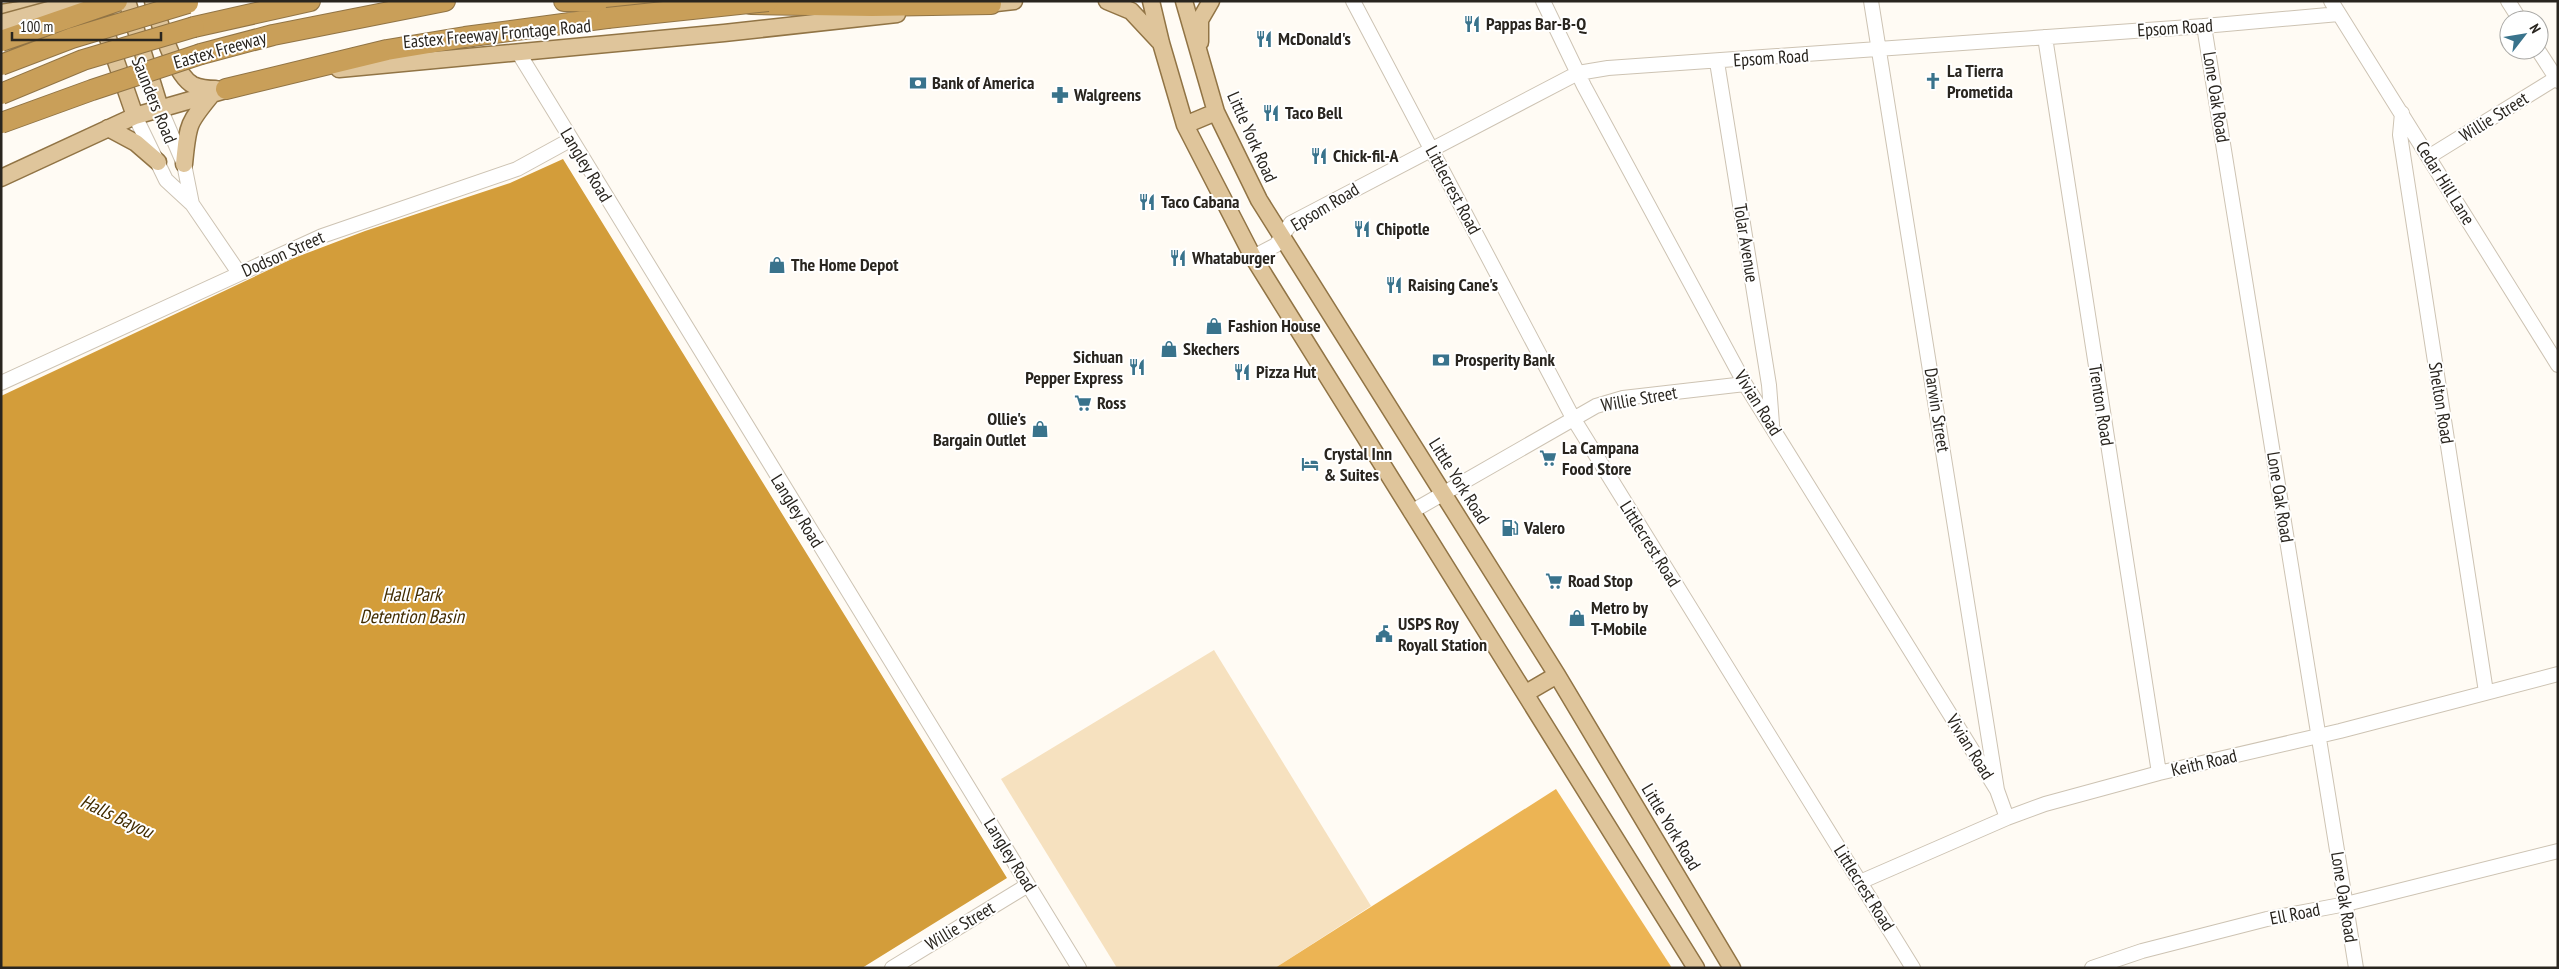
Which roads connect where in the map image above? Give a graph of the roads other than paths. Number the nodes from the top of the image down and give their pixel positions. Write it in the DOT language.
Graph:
graph roads {
  1 [pos="82,1"];
  2 [pos="95,1"];
  3 [pos="117,1"];
  4 [pos="127,1"];
  5 [pos="153,1"];
  6 [pos="310,1"];
  7 [pos="445,1"];
  8 [pos="564,1"];
  9 [pos="768,1"];
  10 [pos="1014,1"];
  11 [pos="1106,1"];
  12 [pos="1152,1"];
  13 [pos="1184,1"];
  14 [pos="1211,1"];
  15 [pos="1353,1"];
  16 [pos="1542,1"];
  17 [pos="1871,1"];
  18 [pos="2331,1"];
  19 [pos="190,2"];
  20 [pos="990,4"];
  21 [pos="1,13"];
  22 [pos="2339,14"];
  23 [pos="1,23"];
  24 [pos="2204,26"];
  25 [pos="2045,37"];
  26 [pos="1,40"];
  27 [pos="1160,43"];
  28 [pos="1880,50"];
  29 [pos="518,52"];
  30 [pos="1200,56"];
  31 [pos="2545,60"];
  32 [pos="1717,62"];
  33 [pos="1,65"];
  34 [pos="1578,73"];
  35 [pos="2557,79"];
  36 [pos="221,90"];
  37 [pos="1,94"];
  38 [pos="160,108"];
  39 [pos="1216,112"];
  40 [pos="2402,113"];
  41 [pos="135,116"];
  42 [pos="1,123"];
  43 [pos="1185,124"];
  44 [pos="108,128"];
  45 [pos="570,140"];
  46 [pos="1431,149"];
  47 [pos="2430,156"];
  48 [pos="158,162"];
  49 [pos="184,164"];
  50 [pos="1,178"];
  51 [pos="192,204"];
  52 [pos="1282,237"];
  53 [pos="1253,257"];
  54 [pos="239,274"];
  55 [pos="2558,365"];
  56 [pos="1,383"];
  57 [pos="1745,384"];
  58 [pos="1573,418"];
  59 [pos="1772,425"];
  60 [pos="1444,495"];
  61 [pos="1411,512"];
  62 [pos="2558,674"];
  63 [pos="1557,675"];
  64 [pos="2486,692"];
  65 [pos="1526,693"];
  66 [pos="2319,736"];
  67 [pos="2159,773"];
  68 [pos="1997,790"];
  69 [pos="2007,818"];
  70 [pos="2558,851"];
  71 [pos="1860,882"];
  72 [pos="1028,885"];
  73 [pos="2346,904"];
  74 [pos="892,968"];
  75 [pos="1079,968"];
  76 [pos="1696,968"];
  77 [pos="1732,968"];
  78 [pos="1913,968"];
  79 [pos="2092,968"];
  80 [pos="2356,968"];
  1 -- 23 [label="main road, bridge"];
  2 -- 21 [label="main road"];
  2 -- 41 [label="main road, Saunders Road"];
  3 -- 26 [label="highway, bridge"];
  4 -- 38 [label="main road, Saunders Road"];
  5 -- 36 [label="main road"];
  6 -- 37 [label="highway, bridge"];
  7 -- 42 [label="highway, Eastex Freeway, bridge"];
  8 -- 20 [label="highway"];
  9 -- 36 [label="highway, bridge"];
  10 -- 20 [label="main road, Eastex Freeway Frontage Road"];
  11 -- 27 [label="main road"];
  12 -- 27 [label="main road"];
  13 -- 30 [label="main road, Little York Road"];
  14 -- 30 [label="main road"];
  15 -- 46 [label="street, Littlecrest Road"];
  16 -- 34 [label="street, Vivian Road"];
  17 -- 28 [label="street, Darwin Street"];
  18 -- 22 [label="street, Cedar Hill Lane"];
  19 -- 33 [label="highway, bridge"];
  20 -- 29 [label="main road, Eastex Freeway Frontage Road"];
  22 -- 24 [label="street, Epsom Road"];
  22 -- 40 [label="street, Cedar Hill Lane"];
  24 -- 25 [label="street, Epsom Road"];
  24 -- 66 [label="street, Lone Oak Road"];
  25 -- 28 [label="street, Epsom Road"];
  25 -- 67 [label="street, Trenton Road"];
  27 -- 43 [label="main road"];
  28 -- 32 [label="street, Epsom Road"];
  28 -- 68 [label="street, Darwin Street"];
  29 -- 36 [label="main road, Eastex Freeway Frontage Road"];
  29 -- 45 [label="street, Langley Road"];
  30 -- 39 [label="main road, Little York Road"];
  31 -- 35 [label="street"];
  32 -- 34 [label="street, Epsom Road"];
  32 -- 59 [label="street, Tolar Avenue"];
  34 -- 46 [label="street, Epsom Road"];
  34 -- 57 [label="street, Vivian Road"];
  35 -- 47 [label="street, Willie Street"];
  36 -- 38 [label="main road, Eastex Freeway Frontage Road"];
  36 -- 49 [label="main road"];
  38 -- 41 [label="main road, Eastex Freeway Frontage Road"];
  38 -- 49 [label="street, Saunders Road"];
  39 -- 43 [label="main road"];
  39 -- 52 [label="main road, Little York Road"];
  40 -- 47 [label="street, Cedar Hill Lane"];
  40 -- 64 [label="street, Shelton Road"];
  41 -- 44 [label="main road, Eastex Freeway Frontage Road"];
  41 -- 48 [label="street, Saunders Road"];
  43 -- 53 [label="main road"];
  44 -- 48 [label="main road"];
  44 -- 50 [label="main road, Eastex Freeway Frontage Road"];
  45 -- 54 [label="street, Dodson Street"];
  45 -- 72 [label="street, Langley Road"];
  46 -- 52 [label="street, Epsom Road"];
  46 -- 58 [label="street, Littlecrest Road"];
  47 -- 55 [label="street, Cedar Hill Lane"];
  48 -- 51 [label="street, Saunders Road"];
  49 -- 51 [label="street, Saunders Road"];
  51 -- 54 [label="street, Saunders Road"];
  52 -- 53 [label="street, Epsom Road"];
  52 -- 60 [label="main road, Little York Road"];
  53 -- 61 [label="main road"];
  54 -- 56 [label="street, Dodson Street"];
  57 -- 58 [label="street, Willie Street"];
  57 -- 59 [label="street, Vivian Road"];
  58 -- 60 [label="street, Willie Street"];
  58 -- 71 [label="street, Littlecrest Road"];
  59 -- 68 [label="street, Vivian Road"];
  60 -- 61 [label="street, Willie Street"];
  60 -- 63 [label="main road, Little York Road"];
  61 -- 65 [label="main road"];
  62 -- 64 [label="street, Keith Road"];
  63 -- 65 [label="main road"];
  63 -- 77 [label="main road, Little York Road"];
  64 -- 66 [label="street, Keith Road"];
  65 -- 76 [label="main road"];
  66 -- 67 [label="street, Keith Road"];
  66 -- 73 [label="street, Lone Oak Road"];
  67 -- 69 [label="street, Keith Road"];
  68 -- 69 [label="street, Darwin Street"];
  69 -- 71 [label="street, Keith Road"];
  70 -- 73 [label="street, Ell Road"];
  71 -- 78 [label="street, Littlecrest Road"];
  72 -- 74 [label="street, Willie Street"];
  72 -- 75 [label="street, Langley Road"];
  73 -- 79 [label="street, Ell Road"];
  73 -- 80 [label="street, Lone Oak Road"];
}
